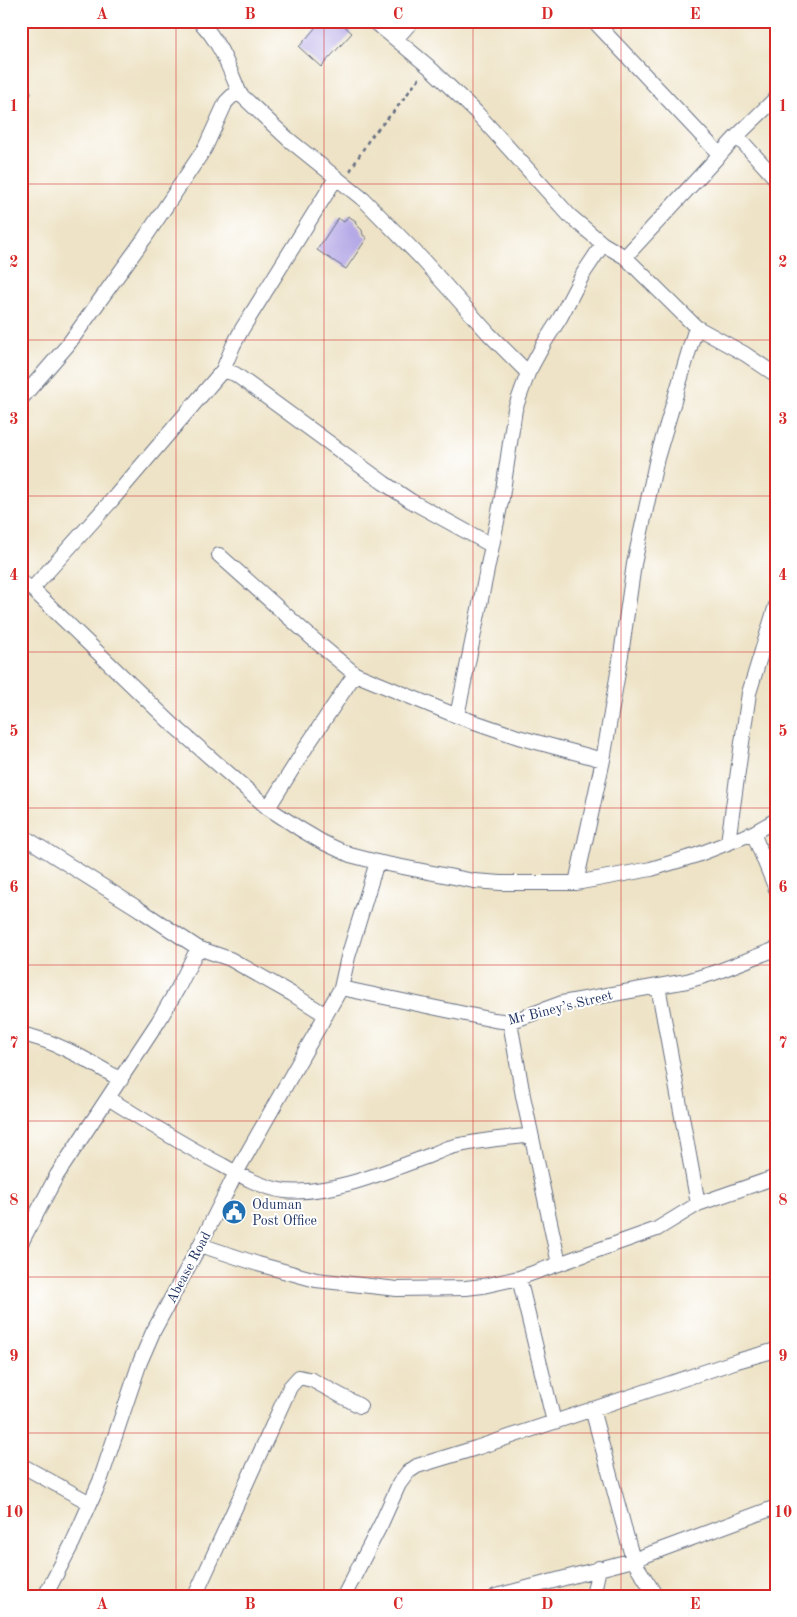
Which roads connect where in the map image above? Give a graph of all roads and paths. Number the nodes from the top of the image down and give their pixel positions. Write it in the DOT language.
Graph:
graph roads {
  1 [pos="199,21"];
  2 [pos="374,21"];
  3 [pos="412,21"];
  4 [pos="594,21"];
  5 [pos="396,39"];
  6 [pos="428,66"];
  7 [pos="240,94"];
  8 [pos="776,98"];
  9 [pos="737,136"];
  10 [pos="720,155"];
  11 [pos="776,179"];
  12 [pos="339,180"];
  13 [pos="604,244"];
  14 [pos="624,257"];
  15 [pos="696,327"];
  16 [pos="223,370"];
  17 [pos="528,373"];
  18 [pos="776,374"];
  19 [pos="21,399"];
  20 [pos="491,545"];
  21 [pos="219,555"];
  22 [pos="26,586"];
  23 [pos="776,605"];
  24 [pos="355,674"];
  25 [pos="457,716"];
  26 [pos="603,760"];
  27 [pos="268,808"];
  28 [pos="776,820"];
  29 [pos="753,833"];
  30 [pos="21,835"];
  31 [pos="728,842"];
  32 [pos="377,862"];
  33 [pos="576,883"];
  34 [pos="776,888"];
  35 [pos="198,948"];
  36 [pos="776,949"];
  37 [pos="658,986"];
  38 [pos="342,988"];
  39 [pos="326,1015"];
  40 [pos="510,1022"];
  41 [pos="21,1034"];
  42 [pos="121,1080"];
  43 [pos="108,1098"];
  44 [pos="531,1135"];
  45 [pos="236,1173"];
  46 [pos="776,1177"];
  47 [pos="698,1204"];
  48 [pos="21,1243"];
  49 [pos="200,1245"];
  50 [pos="559,1264"];
  51 [pos="518,1278"];
  52 [pos="776,1350"];
  53 [pos="360,1406"];
  54 [pos="592,1409"];
  55 [pos="554,1422"];
  56 [pos="21,1465"];
  57 [pos="90,1503"];
  58 [pos="776,1507"];
  59 [pos="633,1560"];
  60 [pos="599,1568"];
  61 [pos="45,1596"];
  62 [pos="195,1596"];
  63 [pos="344,1596"];
  64 [pos="496,1596"];
  65 [pos="593,1596"];
  66 [pos="656,1596"];
  1 -- 7 [label="street"];
  2 -- 5 [label="street"];
  3 -- 5 [label="street"];
  4 -- 10 [label="street"];
  5 -- 6 [label="street"];
  6 -- 12 [label="path"];
  6 -- 13 [label="street"];
  7 -- 12 [label="street"];
  7 -- 19 [label="street"];
  8 -- 9 [label="street"];
  9 -- 10 [label="street"];
  9 -- 11 [label="street"];
  10 -- 14 [label="street"];
  12 -- 16 [label="street"];
  12 -- 17 [label="street"];
  13 -- 14 [label="street"];
  13 -- 17 [label="street"];
  14 -- 15 [label="street"];
  15 -- 18 [label="street"];
  15 -- 26 [label="street"];
  16 -- 20 [label="street"];
  16 -- 22 [label="street"];
  17 -- 20 [label="street"];
  20 -- 25 [label="street"];
  21 -- 24 [label="street"];
  22 -- 27 [label="street"];
  23 -- 31 [label="street"];
  24 -- 25 [label="street"];
  24 -- 27 [label="street"];
  25 -- 26 [label="street"];
  26 -- 33 [label="street"];
  27 -- 32 [label="street"];
  28 -- 29 [label="street"];
  29 -- 31 [label="street"];
  29 -- 34 [label="street"];
  30 -- 35 [label="street"];
  31 -- 33 [label="street"];
  32 -- 33 [label="street"];
  32 -- 38 [label="street, Abease Road"];
  35 -- 39 [label="street"];
  35 -- 42 [label="street"];
  36 -- 37 [label="street, Mr Biney’s Street"];
  37 -- 40 [label="street, Mr Biney’s Street"];
  37 -- 47 [label="street"];
  38 -- 39 [label="street, Abease Road"];
  38 -- 40 [label="street, Mr Biney’s Street"];
  39 -- 45 [label="street, Abease Road"];
  40 -- 44 [label="street"];
  41 -- 42 [label="street"];
  42 -- 43 [label="street"];
  43 -- 45 [label="street"];
  43 -- 48 [label="street"];
  44 -- 45 [label="street"];
  44 -- 50 [label="street"];
  45 -- 49 [label="street, Abease Road"];
  46 -- 47 [label="street"];
  47 -- 50 [label="street"];
  49 -- 51 [label="street"];
  49 -- 57 [label="street, Abease Road"];
  50 -- 51 [label="street"];
  51 -- 55 [label="street"];
  52 -- 54 [label="street"];
  53 -- 62 [label="street"];
  54 -- 55 [label="street"];
  54 -- 59 [label="street"];
  55 -- 63 [label="street"];
  56 -- 57 [label="street"];
  57 -- 61 [label="street, Abease Road"];
  58 -- 59 [label="street"];
  59 -- 60 [label="street"];
  59 -- 66 [label="street"];
  60 -- 64 [label="street"];
  60 -- 65 [label="street"];
}
